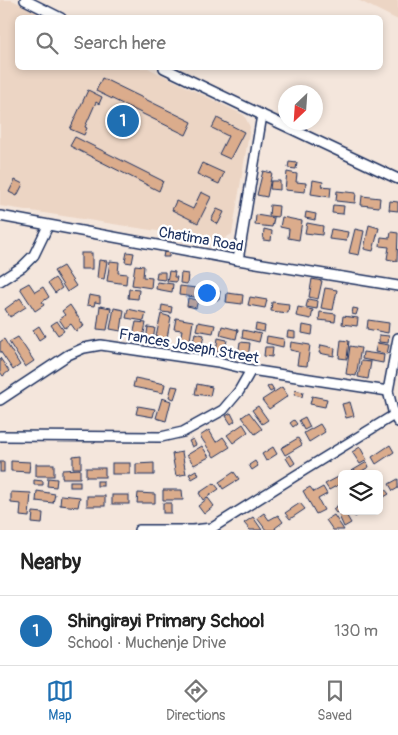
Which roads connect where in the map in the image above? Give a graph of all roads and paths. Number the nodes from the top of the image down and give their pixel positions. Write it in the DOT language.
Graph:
graph roads {
  1 [pos="25,0"];
  2 [pos="55,15"];
  3 [pos="168,70"];
  4 [pos="262,115"];
  5 [pos="398,179"];
  6 [pos="0,216"];
  7 [pos="48,226"];
  8 [pos="238,260"];
  9 [pos="0,281"];
  10 [pos="398,286"];
  11 [pos="398,338"];
  12 [pos="250,370"];
  13 [pos="388,391"];
  14 [pos="0,400"];
  15 [pos="396,418"];
  16 [pos="0,436"];
  17 [pos="138,530"];
  1 -- 2 [label="street"];
  3 -- 4 [label="street"];
  4 -- 5 [label="street"];
  4 -- 8 [label="street"];
  6 -- 7 [label="street, Chatima Road"];
  7 -- 8 [label="street, Chatima Road"];
  7 -- 9 [label="street"];
  8 -- 10 [label="street, Chatima Road"];
  11 -- 13 [label="street"];
  12 -- 13 [label="street, Frances Joseph Street"];
  12 -- 14 [label="street, Frances Joseph Street"];
  12 -- 16 [label="street"];
  13 -- 15 [label="street"];
  15 -- 17 [label="street"];
}
